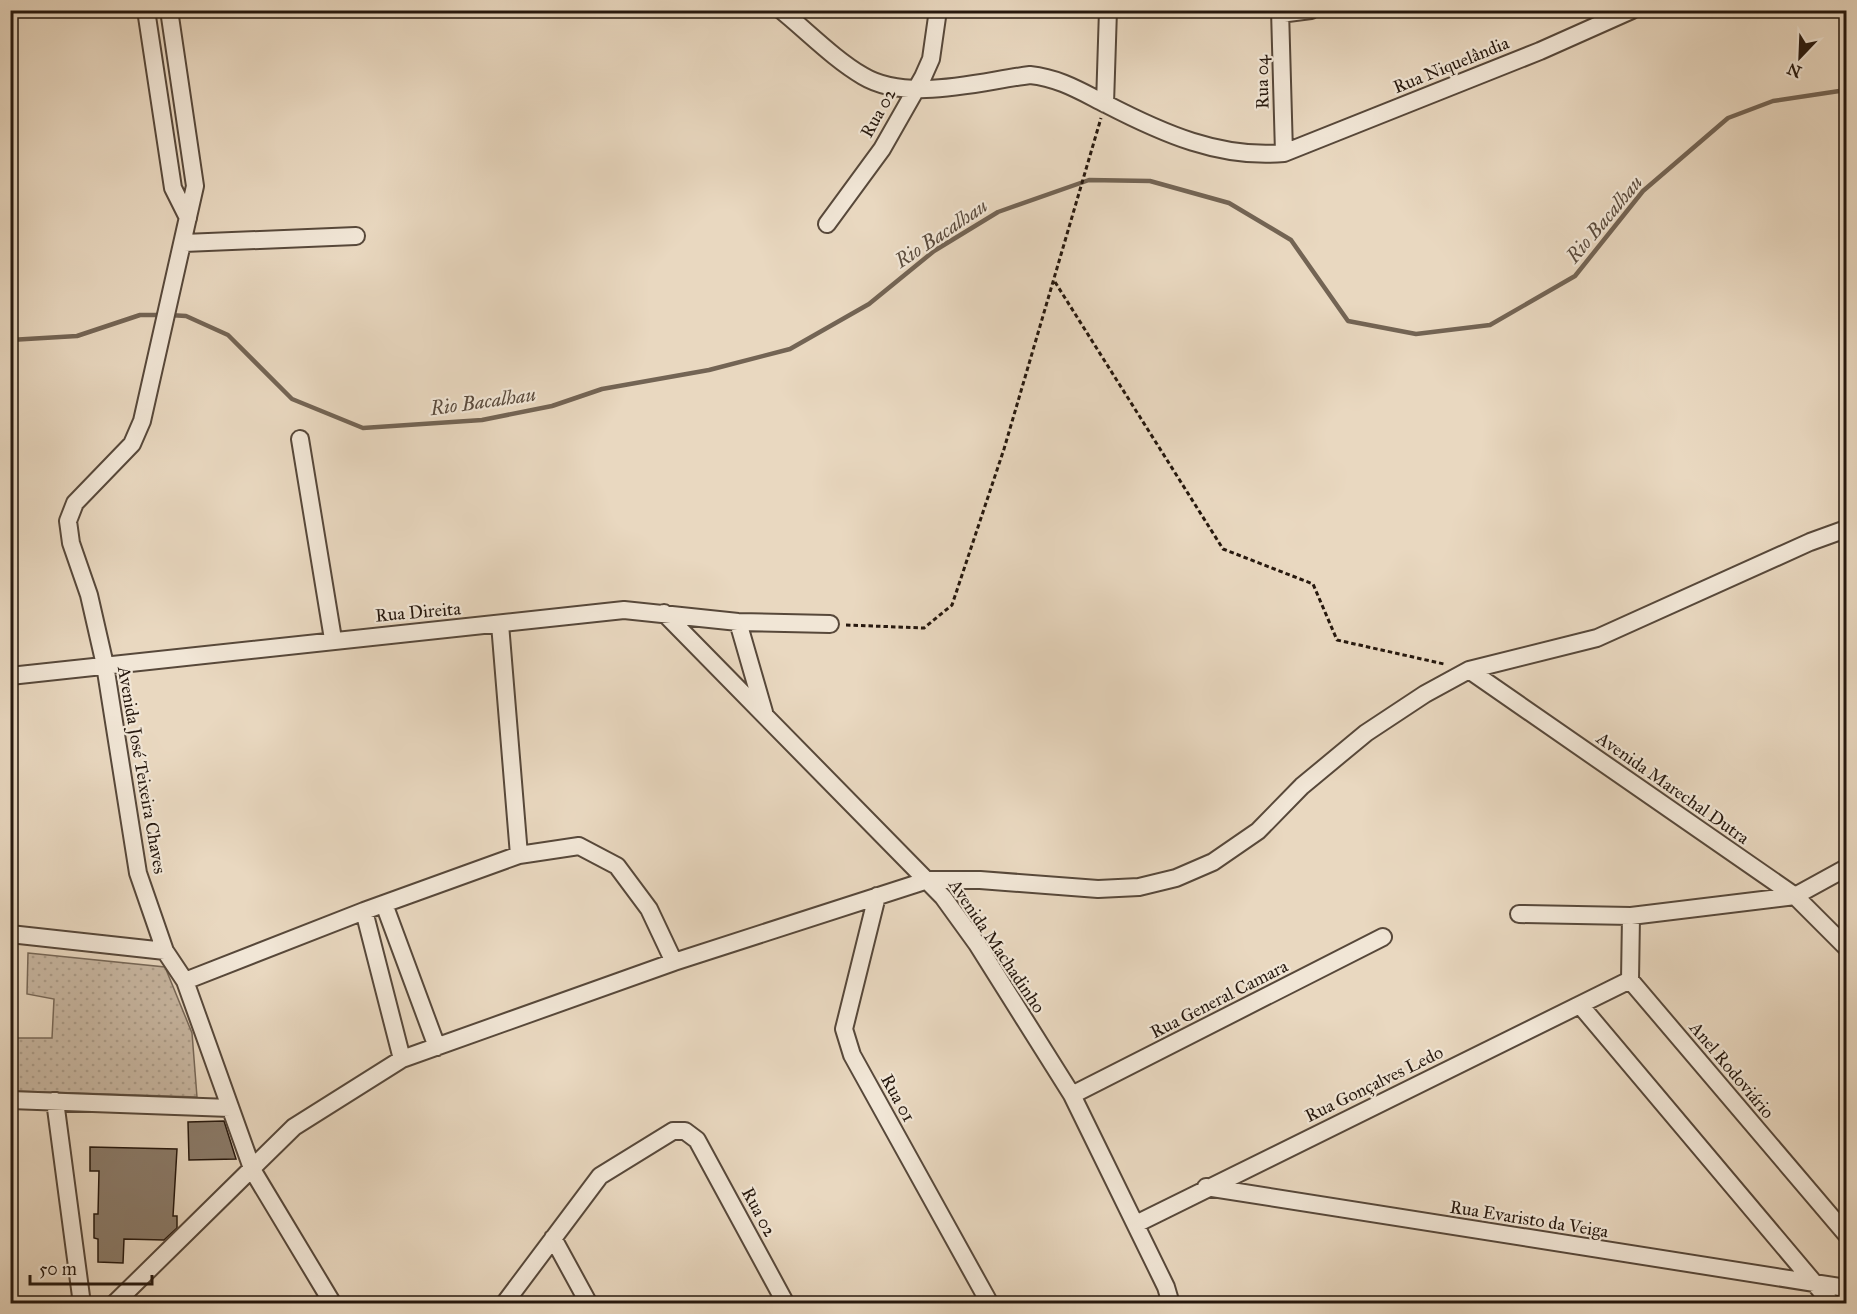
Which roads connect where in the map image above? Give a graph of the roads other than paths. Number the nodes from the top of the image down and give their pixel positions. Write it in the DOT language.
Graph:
graph roads {
  1 [pos="146,10"];
  2 [pos="169,10"];
  3 [pos="781,10"];
  4 [pos="938,10"];
  5 [pos="1108,10"];
  6 [pos="1311,10"];
  7 [pos="1632,10"];
  8 [pos="1280,12"];
  9 [pos="913,91"];
  10 [pos="1105,104"];
  11 [pos="1284,153"];
  12 [pos="188,218"];
  13 [pos="827,224"];
  14 [pos="356,236"];
  15 [pos="184,243"];
  16 [pos="300,439"];
  17 [pos="1846,529"];
  18 [pos="664,613"];
  19 [pos="738,622"];
  20 [pos="500,624"];
  21 [pos="830,624"];
  22 [pos="333,639"];
  23 [pos="105,665"];
  24 [pos="1469,670"];
  25 [pos="10,676"];
  26 [pos="764,712"];
  27 [pos="519,855"];
  28 [pos="1846,868"];
  29 [pos="928,880"];
  30 [pos="877,896"];
  31 [pos="1795,896"];
  32 [pos="384,904"];
  33 [pos="364,911"];
  34 [pos="1519,914"];
  35 [pos="1631,916"];
  36 [pos="10,934"];
  37 [pos="1383,937"];
  38 [pos="1846,948"];
  39 [pos="165,951"];
  40 [pos="674,962"];
  41 [pos="1630,980"];
  42 [pos="185,981"];
  43 [pos="1580,1005"];
  44 [pos="437,1047"];
  45 [pos="402,1059"];
  46 [pos="1072,1095"];
  47 [pos="10,1100"];
  48 [pos="55,1101"];
  49 [pos="230,1108"];
  50 [pos="253,1171"];
  51 [pos="1206,1187"];
  52 [pos="1136,1224"];
  53 [pos="1846,1234"];
  54 [pos="553,1238"];
  55 [pos="1818,1284"];
  56 [pos="1846,1288"];
  57 [pos="82,1304"];
  58 [pos="114,1304"];
  59 [pos="333,1304"];
  60 [pos="504,1304"];
  61 [pos="589,1304"];
  62 [pos="786,1304"];
  63 [pos="990,1304"];
  64 [pos="1171,1304"];
  65 [pos="1832,1304"];
  1 -- 12 [label="street"];
  2 -- 12 [label="street, Avenida José Teixeira Chaves"];
  3 -- 9 [label="street"];
  4 -- 9 [label="street, Rua 02"];
  5 -- 10 [label="street"];
  6 -- 8 [label="street"];
  7 -- 11 [label="street, Rua Niquelândia"];
  8 -- 11 [label="street, Rua 04"];
  9 -- 10 [label="street, Rua Niquelândia"];
  9 -- 13 [label="street, Rua 02"];
  10 -- 11 [label="street, Rua Niquelândia"];
  12 -- 15 [label="street, Avenida José Teixeira Chaves"];
  14 -- 15 [label="street"];
  15 -- 23 [label="street, Avenida José Teixeira Chaves"];
  16 -- 22 [label="street"];
  17 -- 24 [label="street"];
  18 -- 19 [label="street, Rua Direita"];
  18 -- 20 [label="street, Rua Direita"];
  18 -- 26 [label="street, Avenida Machadinho"];
  19 -- 21 [label="street, Rua Direita"];
  19 -- 26 [label="street"];
  20 -- 22 [label="street, Rua Direita"];
  20 -- 27 [label="street"];
  22 -- 23 [label="street, Rua Direita"];
  23 -- 25 [label="street, Rua Direita"];
  23 -- 39 [label="street, Avenida José Teixeira Chaves"];
  24 -- 29 [label="street"];
  24 -- 31 [label="street, Avenida Marechal Dutra"];
  26 -- 29 [label="street, Avenida Machadinho"];
  27 -- 32 [label="street"];
  27 -- 40 [label="street"];
  28 -- 31 [label="street"];
  29 -- 30 [label="street"];
  29 -- 46 [label="street, Avenida Machadinho"];
  30 -- 40 [label="street"];
  30 -- 63 [label="street, Rua 01"];
  31 -- 35 [label="street"];
  31 -- 38 [label="street, Avenida Marechal Dutra"];
  32 -- 33 [label="street"];
  32 -- 44 [label="street"];
  33 -- 42 [label="street"];
  33 -- 45 [label="street"];
  34 -- 35 [label="street"];
  35 -- 41 [label="street"];
  36 -- 39 [label="street"];
  37 -- 46 [label="street, Rua General Camara"];
  39 -- 42 [label="street, Avenida José Teixeira Chaves"];
  40 -- 44 [label="street"];
  41 -- 43 [label="street, Rua Gonçalves Ledo"];
  41 -- 53 [label="street, Anel Rodoviário"];
  42 -- 49 [label="street, Avenida José Teixeira Chaves"];
  43 -- 51 [label="street, Rua Gonçalves Ledo"];
  43 -- 55 [label="street"];
  44 -- 45 [label="street"];
  45 -- 50 [label="street"];
  46 -- 52 [label="street, Avenida Machadinho"];
  47 -- 48 [label="street"];
  48 -- 49 [label="street"];
  48 -- 57 [label="street"];
  49 -- 50 [label="street, Avenida José Teixeira Chaves"];
  50 -- 58 [label="street"];
  50 -- 59 [label="street, Avenida José Teixeira Chaves"];
  51 -- 52 [label="street, Rua Gonçalves Ledo"];
  51 -- 55 [label="street, Rua Evaristo da Veiga"];
  52 -- 64 [label="street, Avenida Machadinho"];
  54 -- 60 [label="street"];
  54 -- 61 [label="street"];
  54 -- 62 [label="street, Rua 02"];
  55 -- 56 [label="street, Rua Evaristo da Veiga"];
  55 -- 65 [label="street"];
}
